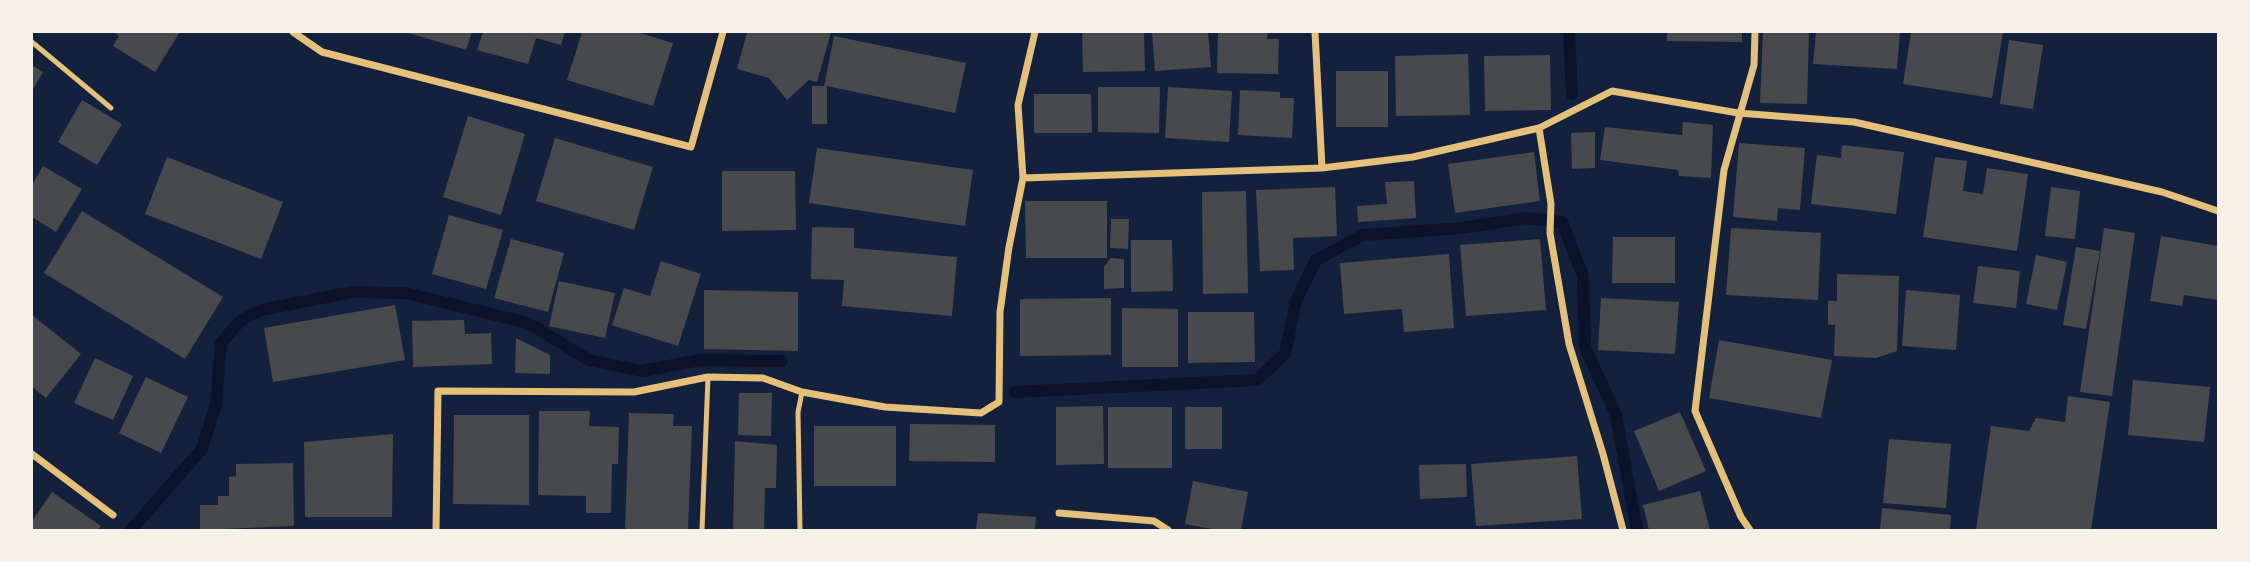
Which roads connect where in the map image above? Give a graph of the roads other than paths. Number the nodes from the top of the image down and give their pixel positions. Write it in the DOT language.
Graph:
graph roads {
  1 [pos="293,32"];
  2 [pos="723,32"];
  3 [pos="1035,32"];
  4 [pos="1315,32"];
  5 [pos="1755,32"];
  6 [pos="32,42"];
  7 [pos="111,108"];
  8 [pos="1738,113"];
  9 [pos="1539,128"];
  10 [pos="1322,168"];
  11 [pos="1023,178"];
  12 [pos="2218,211"];
  13 [pos="708,377"];
  14 [pos="802,392"];
  15 [pos="32,454"];
  16 [pos="1059,513"];
  17 [pos="113,515"];
  18 [pos="436,530"];
  19 [pos="702,530"];
  20 [pos="800,530"];
  21 [pos="1168,530"];
  22 [pos="1623,530"];
  23 [pos="1750,530"];
  1 -- 2 [label="street"];
  3 -- 11 [label="street"];
  4 -- 10 [label="street"];
  5 -- 8 [label="street"];
  6 -- 7 [label="lane"];
  8 -- 9 [label="street"];
  8 -- 12 [label="street"];
  8 -- 23 [label="street"];
  9 -- 10 [label="street"];
  9 -- 22 [label="street"];
  10 -- 11 [label="street"];
  11 -- 14 [label="street"];
  13 -- 14 [label="street"];
  13 -- 18 [label="street"];
  13 -- 19 [label="lane"];
  14 -- 20 [label="lane"];
  15 -- 17 [label="street"];
  16 -- 21 [label="street"];
}
